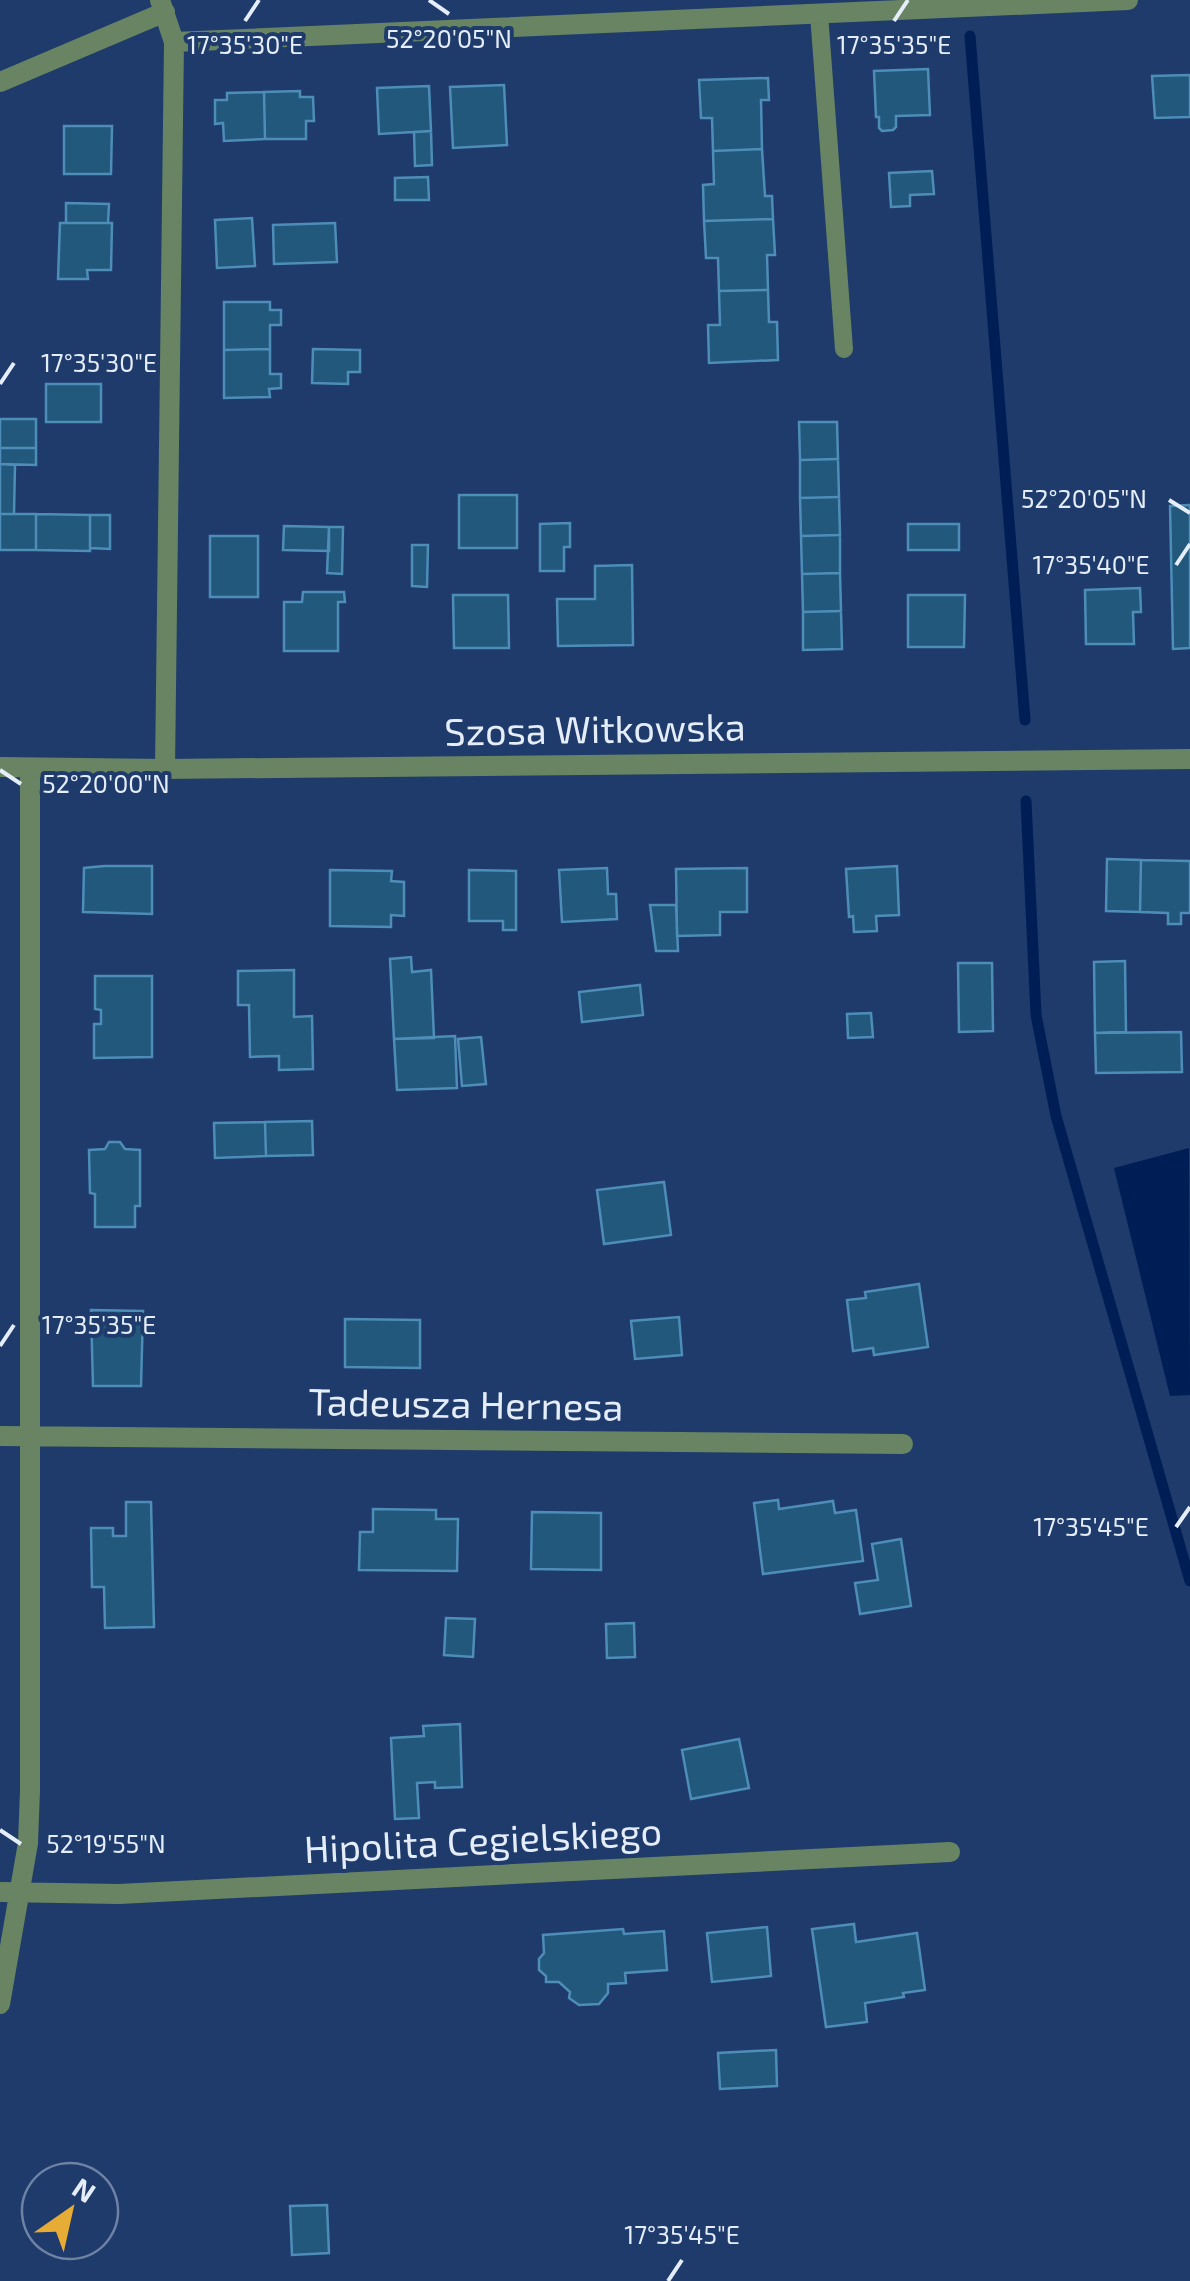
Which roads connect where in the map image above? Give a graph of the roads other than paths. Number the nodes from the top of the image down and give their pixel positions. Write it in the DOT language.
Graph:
graph roads {
  1 [pos="1128,0"];
  2 [pos="162,6"];
  3 [pos="818,14"];
  4 [pos="174,42"];
  5 [pos="0,82"];
  6 [pos="844,350"];
  7 [pos="1190,759"];
  8 [pos="0,767"];
  9 [pos="30,768"];
  10 [pos="166,769"];
  11 [pos="29,1435"];
  12 [pos="0,1436"];
  13 [pos="903,1444"];
  14 [pos="950,1852"];
  15 [pos="10,1892"];
  16 [pos="0,2004"];
  1 -- 3 [label="street"];
  2 -- 4 [label="street"];
  2 -- 5 [label="street"];
  3 -- 4 [label="street"];
  3 -- 6 [label="lane"];
  4 -- 10 [label="street"];
  7 -- 10 [label="street, Szosa Witkowska"];
  8 -- 9 [label="street, Szosa Witkowska"];
  9 -- 10 [label="street, Szosa Witkowska"];
  9 -- 11 [label="street"];
  11 -- 12 [label="street, Tadeusza Hernesa"];
  11 -- 13 [label="street, Tadeusza Hernesa"];
  11 -- 15 [label="street"];
  14 -- 15 [label="street, Hipolita Cegielskiego"];
  15 -- 16 [label="street"];
}
